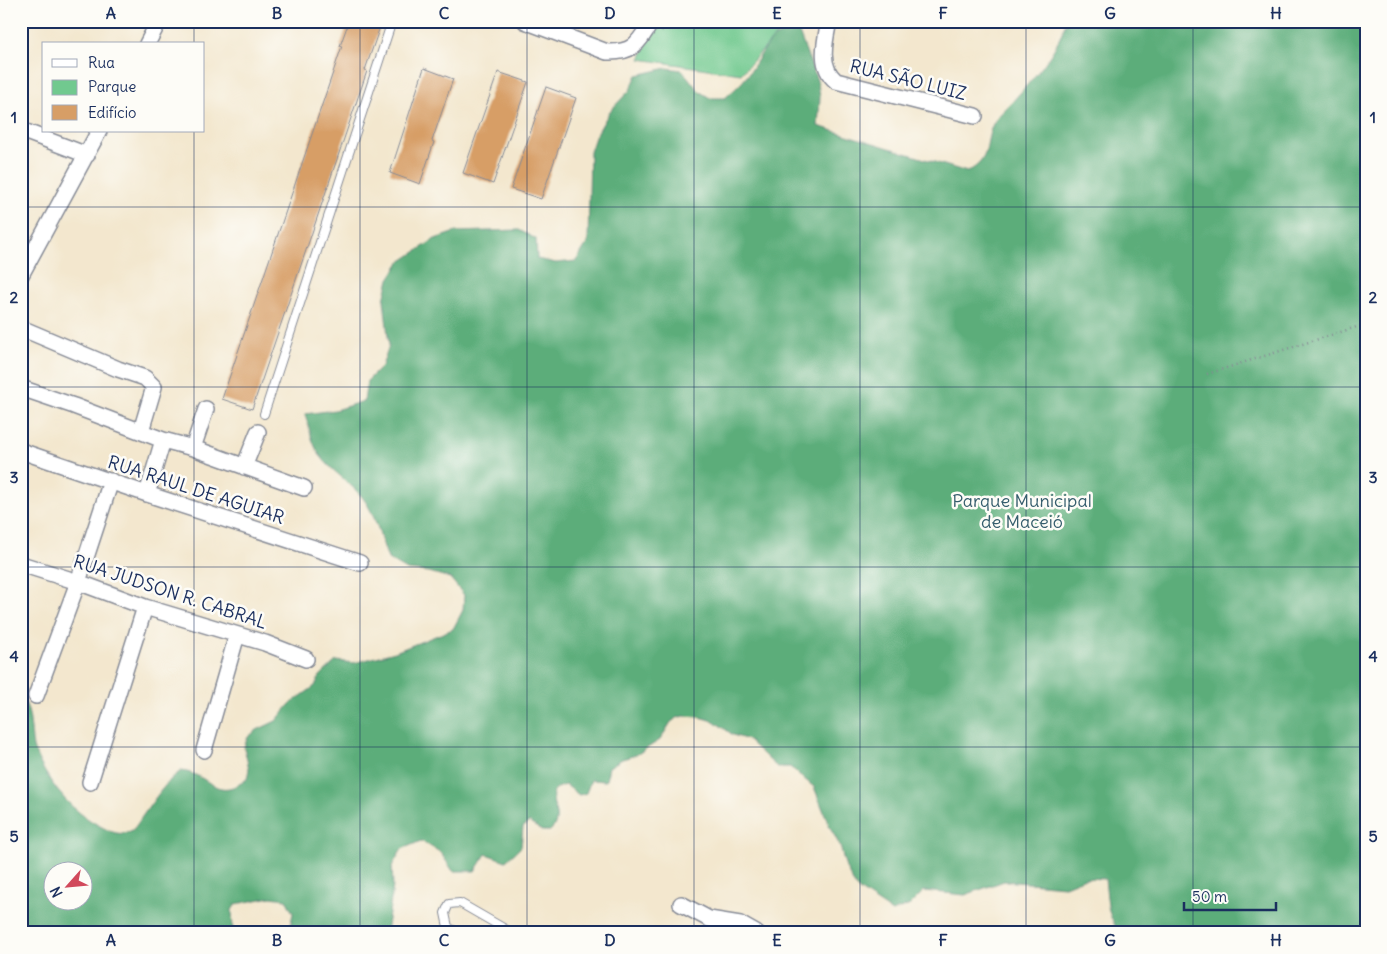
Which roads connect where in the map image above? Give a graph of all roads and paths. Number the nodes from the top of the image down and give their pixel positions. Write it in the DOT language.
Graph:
graph roads {
  1 [pos="159,21"];
  2 [pos="392,21"];
  3 [pos="525,21"];
  4 [pos="652,21"];
  5 [pos="829,21"];
  6 [pos="549,25"];
  7 [pos="147,42"];
  8 [pos="975,116"];
  9 [pos="21,130"];
  10 [pos="99,132"];
  11 [pos="87,155"];
  12 [pos="21,275"];
  13 [pos="1366,324"];
  14 [pos="21,328"];
  15 [pos="1207,374"];
  16 [pos="21,388"];
  17 [pos="206,409"];
  18 [pos="264,414"];
  19 [pos="141,431"];
  20 [pos="258,432"];
  21 [pos="163,440"];
  22 [pos="193,448"];
  23 [pos="21,450"];
  24 [pos="244,467"];
  25 [pos="110,481"];
  26 [pos="304,488"];
  27 [pos="147,494"];
  28 [pos="360,563"];
  29 [pos="21,564"];
  30 [pos="78,582"];
  31 [pos="145,607"];
  32 [pos="237,635"];
  33 [pos="306,658"];
  34 [pos="36,696"];
  35 [pos="204,750"];
  36 [pos="90,782"];
  37 [pos="681,904"];
  38 [pos="458,933"];
  39 [pos="512,933"];
  40 [pos="756,933"];
  1 -- 7 [label="street"];
  2 -- 18 [label="lane"];
  3 -- 6 [label="street"];
  4 -- 6 [label="street"];
  5 -- 8 [label="street, RUA SÃO LUIZ"];
  9 -- 11 [label="street"];
  10 -- 11 [label="street"];
  11 -- 12 [label="street"];
  13 -- 15 [label="path"];
  14 -- 19 [label="street"];
  16 -- 19 [label="street"];
  17 -- 22 [label="street"];
  19 -- 21 [label="street"];
  20 -- 24 [label="street"];
  21 -- 22 [label="street"];
  21 -- 27 [label="street"];
  22 -- 24 [label="street"];
  23 -- 25 [label="street, RUA RAUL DE AGUIAR"];
  24 -- 26 [label="street"];
  25 -- 27 [label="street, RUA RAUL DE AGUIAR"];
  25 -- 30 [label="street"];
  27 -- 28 [label="street, RUA RAUL DE AGUIAR"];
  29 -- 30 [label="street, RUA JUDSON R. CABRAL"];
  30 -- 31 [label="street, RUA JUDSON R. CABRAL"];
  30 -- 34 [label="street"];
  31 -- 32 [label="street, RUA JUDSON R. CABRAL"];
  31 -- 36 [label="street"];
  32 -- 33 [label="street, RUA JUDSON R. CABRAL"];
  32 -- 35 [label="street"];
  37 -- 40 [label="street"];
  38 -- 39 [label="lane"];
}
